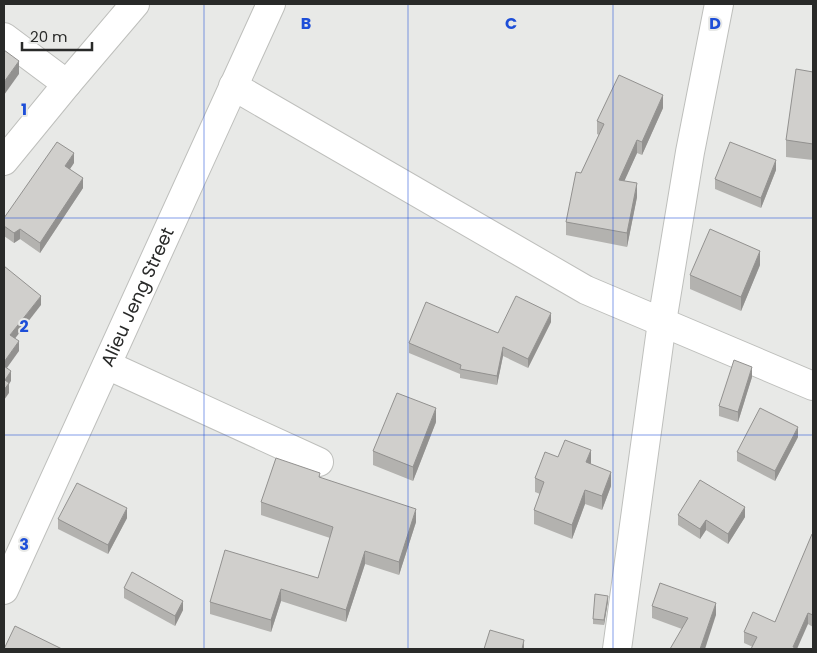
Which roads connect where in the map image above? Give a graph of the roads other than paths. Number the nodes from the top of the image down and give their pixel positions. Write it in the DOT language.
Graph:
graph roads {
  1 [pos="136,4"];
  2 [pos="271,4"];
  3 [pos="719,4"];
  4 [pos="4,38"];
  5 [pos="66,84"];
  6 [pos="233,86"];
  7 [pos="4,161"];
  8 [pos="662,322"];
  9 [pos="107,365"];
  10 [pos="813,386"];
  11 [pos="318,462"];
  12 [pos="4,590"];
  13 [pos="616,649"];
  1 -- 5 [label="street"];
  2 -- 6 [label="street, Alieu Jeng Street"];
  3 -- 8 [label="street"];
  4 -- 5 [label="street"];
  5 -- 7 [label="street"];
  6 -- 8 [label="street"];
  6 -- 9 [label="street, Alieu Jeng Street"];
  8 -- 10 [label="street"];
  8 -- 13 [label="street"];
  9 -- 11 [label="street"];
  9 -- 12 [label="street, Alieu Jeng Street"];
}
